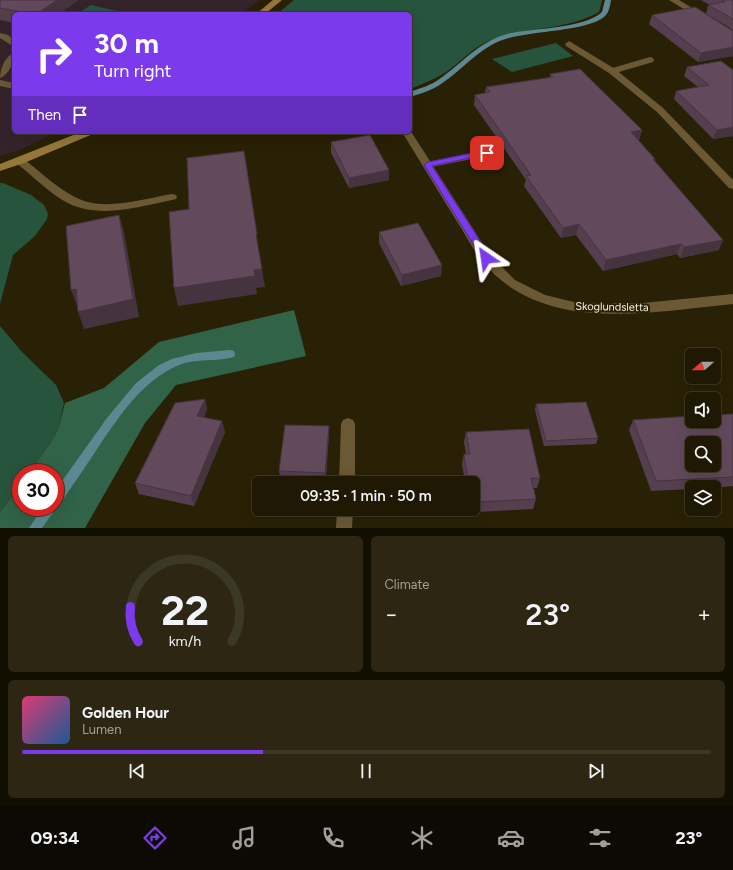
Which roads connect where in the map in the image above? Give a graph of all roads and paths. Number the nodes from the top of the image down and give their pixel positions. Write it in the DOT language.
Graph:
graph roads {
  1 [pos="278,0"];
  2 [pos="673,0"];
  3 [pos="263,12"];
  4 [pos="712,22"];
  5 [pos="0,35"];
  6 [pos="12,42"];
  7 [pos="568,44"];
  8 [pos="12,59"];
  9 [pos="650,60"];
  10 [pos="612,72"];
  11 [pos="0,75"];
  12 [pos="0,83"];
  13 [pos="12,86"];
  14 [pos="85,134"];
  15 [pos="408,134"];
  16 [pos="487,153"];
  17 [pos="20,161"];
  18 [pos="428,165"];
  19 [pos="0,168"];
  20 [pos="733,186"];
  21 [pos="172,197"];
  22 [pos="733,299"];
  23 [pos="348,424"];
  24 [pos="347,476"];
  25 [pos="345,516"];
  26 [pos="344,528"];
  1 -- 3 [label="street"];
  2 -- 4 [label="street"];
  5 -- 6 [label="street"];
  7 -- 10 [label="street"];
  8 -- 11 [label="street"];
  9 -- 10 [label="street"];
  10 -- 20 [label="street"];
  12 -- 13 [label="street"];
  14 -- 17 [label="street"];
  15 -- 18 [label="street, Skoglundsletta"];
  16 -- 18 [label="street"];
  17 -- 19 [label="street"];
  17 -- 21 [label="street"];
  18 -- 22 [label="street, Skoglundsletta"];
  23 -- 24 [label="street"];
  25 -- 26 [label="street"];
}
